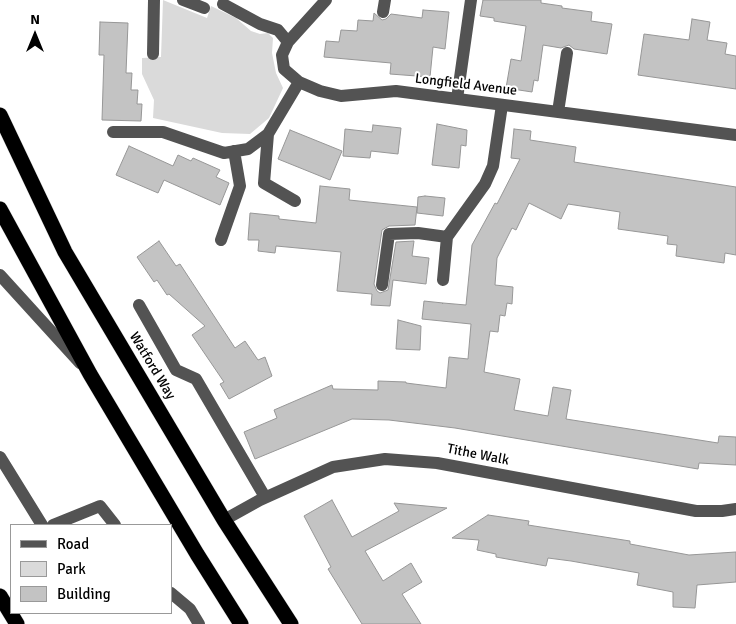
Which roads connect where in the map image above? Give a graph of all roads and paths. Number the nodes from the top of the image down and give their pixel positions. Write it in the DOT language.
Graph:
graph roads {
  1 [pos="154,0"];
  2 [pos="183,0"];
  3 [pos="326,0"];
  4 [pos="471,0"];
  5 [pos="223,4"];
  6 [pos="204,8"];
  7 [pos="288,42"];
  8 [pos="567,53"];
  9 [pos="153,54"];
  10 [pos="299,82"];
  11 [pos="457,100"];
  12 [pos="502,105"];
  13 [pos="558,112"];
  14 [pos="0,115"];
  15 [pos="113,132"];
  16 [pos="268,134"];
  17 [pos="736,135"];
  18 [pos="234,151"];
  19 [pos="295,201"];
  20 [pos="0,209"];
  21 [pos="447,238"];
  22 [pos="221,240"];
  23 [pos="0,275"];
  24 [pos="443,280"];
  25 [pos="382,286"];
  26 [pos="139,305"];
  27 [pos="90,374"];
  28 [pos="0,458"];
  29 [pos="266,497"];
  30 [pos="736,509"];
  31 [pos="224,520"];
  32 [pos="41,524"];
  33 [pos="55,524"];
  34 [pos="114,524"];
  35 [pos="172,594"];
  36 [pos="0,596"];
  37 [pos="10,612"];
  38 [pos="198,624"];
  39 [pos="241,624"];
  40 [pos="291,624"];
  1 -- 9 [label="street"];
  2 -- 6 [label="street"];
  3 -- 7 [label="street"];
  4 -- 11 [label="street"];
  5 -- 7 [label="street"];
  7 -- 10 [label="street, Longfield Avenue"];
  8 -- 13 [label="street"];
  10 -- 11 [label="street, Longfield Avenue"];
  10 -- 16 [label="street"];
  11 -- 12 [label="street, Longfield Avenue"];
  12 -- 13 [label="street, Longfield Avenue"];
  12 -- 21 [label="street"];
  13 -- 17 [label="street, Longfield Avenue"];
  14 -- 31 [label="highway, Watford Way"];
  15 -- 18 [label="street"];
  16 -- 18 [label="street"];
  16 -- 19 [label="street"];
  18 -- 22 [label="street"];
  20 -- 27 [label="highway"];
  21 -- 24 [label="street"];
  21 -- 25 [label="street"];
  23 -- 27 [label="street"];
  26 -- 29 [label="street"];
  27 -- 39 [label="highway"];
  28 -- 32 [label="street"];
  29 -- 30 [label="street, Tithe Walk"];
  29 -- 31 [label="street, Tithe Walk"];
  31 -- 40 [label="highway, Watford Way"];
  33 -- 34 [label="street"];
  35 -- 38 [label="street"];
  36 -- 37 [label="highway"];
}
